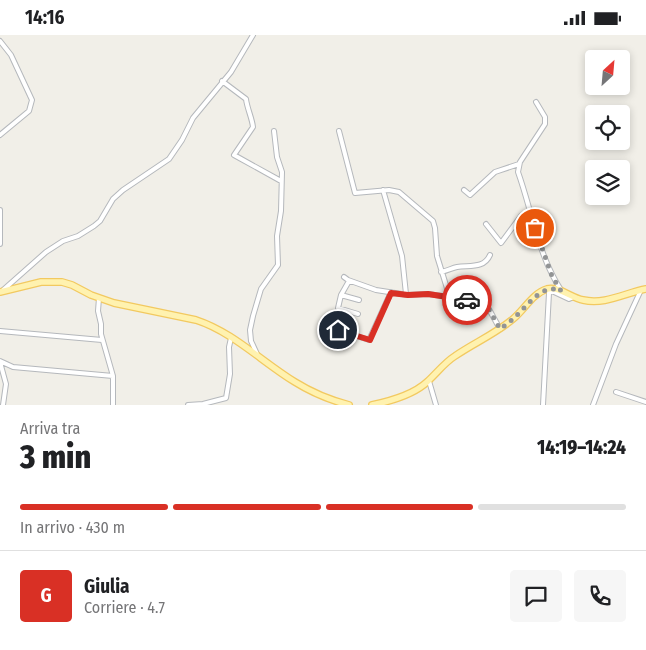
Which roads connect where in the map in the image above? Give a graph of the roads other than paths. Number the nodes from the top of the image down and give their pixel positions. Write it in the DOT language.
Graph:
graph roads {
  1 [pos="253,35"];
  2 [pos="0,41"];
  3 [pos="222,81"];
  4 [pos="536,102"];
  5 [pos="274,131"];
  6 [pos="339,131"];
  7 [pos="0,135"];
  8 [pos="519,163"];
  9 [pos="281,181"];
  10 [pos="383,190"];
  11 [pos="464,190"];
  12 [pos="0,210"];
  13 [pos="531,215"];
  14 [pos="486,224"];
  15 [pos="0,244"];
  16 [pos="490,255"];
  17 [pos="442,273"];
  18 [pos="344,277"];
  19 [pos="349,281"];
  20 [pos="644,290"];
  21 [pos="1,291"];
  22 [pos="561,291"];
  23 [pos="391,293"];
  24 [pos="406,294"];
  25 [pos="341,295"];
  26 [pos="575,297"];
  27 [pos="99,298"];
  28 [pos="450,298"];
  29 [pos="359,300"];
  30 [pos="358,314"];
  31 [pos="500,329"];
  32 [pos="338,330"];
  33 [pos="0,331"];
  34 [pos="231,338"];
  35 [pos="102,340"];
  36 [pos="258,356"];
  37 [pos="0,362"];
  38 [pos="113,376"];
  39 [pos="429,380"];
  40 [pos="616,392"];
  41 [pos="646,402"];
  42 [pos="341,403"];
  43 [pos="3,405"];
  44 [pos="113,405"];
  45 [pos="188,405"];
  46 [pos="334,405"];
  47 [pos="349,405"];
  48 [pos="372,405"];
  49 [pos="436,405"];
  50 [pos="543,405"];
  51 [pos="593,405"];
  1 -- 3 [label="street"];
  2 -- 7 [label="street"];
  3 -- 9 [label="street"];
  3 -- 21 [label="street"];
  4 -- 8 [label="street"];
  5 -- 9 [label="street"];
  6 -- 10 [label="street"];
  8 -- 11 [label="street"];
  8 -- 13 [label="street"];
  9 -- 36 [label="street"];
  10 -- 17 [label="street"];
  10 -- 24 [label="street"];
  12 -- 15 [label="street"];
  13 -- 14 [label="street"];
  13 -- 22 [label="street"];
  16 -- 17 [label="street"];
  17 -- 28 [label="street"];
  18 -- 19 [label="street"];
  19 -- 23 [label="street"];
  19 -- 25 [label="street"];
  20 -- 26 [label="main road"];
  20 -- 51 [label="street"];
  21 -- 27 [label="main road"];
  22 -- 26 [label="main road"];
  22 -- 31 [label="main road"];
  23 -- 24 [label="street"];
  23 -- 32 [label="street"];
  24 -- 28 [label="street"];
  25 -- 29 [label="street"];
  25 -- 30 [label="street"];
  26 -- 50 [label="street"];
  27 -- 34 [label="main road"];
  27 -- 35 [label="street"];
  28 -- 31 [label="street"];
  31 -- 39 [label="main road"];
  33 -- 35 [label="street"];
  34 -- 36 [label="main road"];
  34 -- 45 [label="street"];
  35 -- 38 [label="street"];
  36 -- 42 [label="main road"];
  37 -- 38 [label="street"];
  37 -- 43 [label="street"];
  38 -- 44 [label="street"];
  39 -- 48 [label="main road"];
  39 -- 49 [label="street"];
  40 -- 41 [label="street"];
  42 -- 46 [label="street"];
  42 -- 47 [label="main road"];
}
